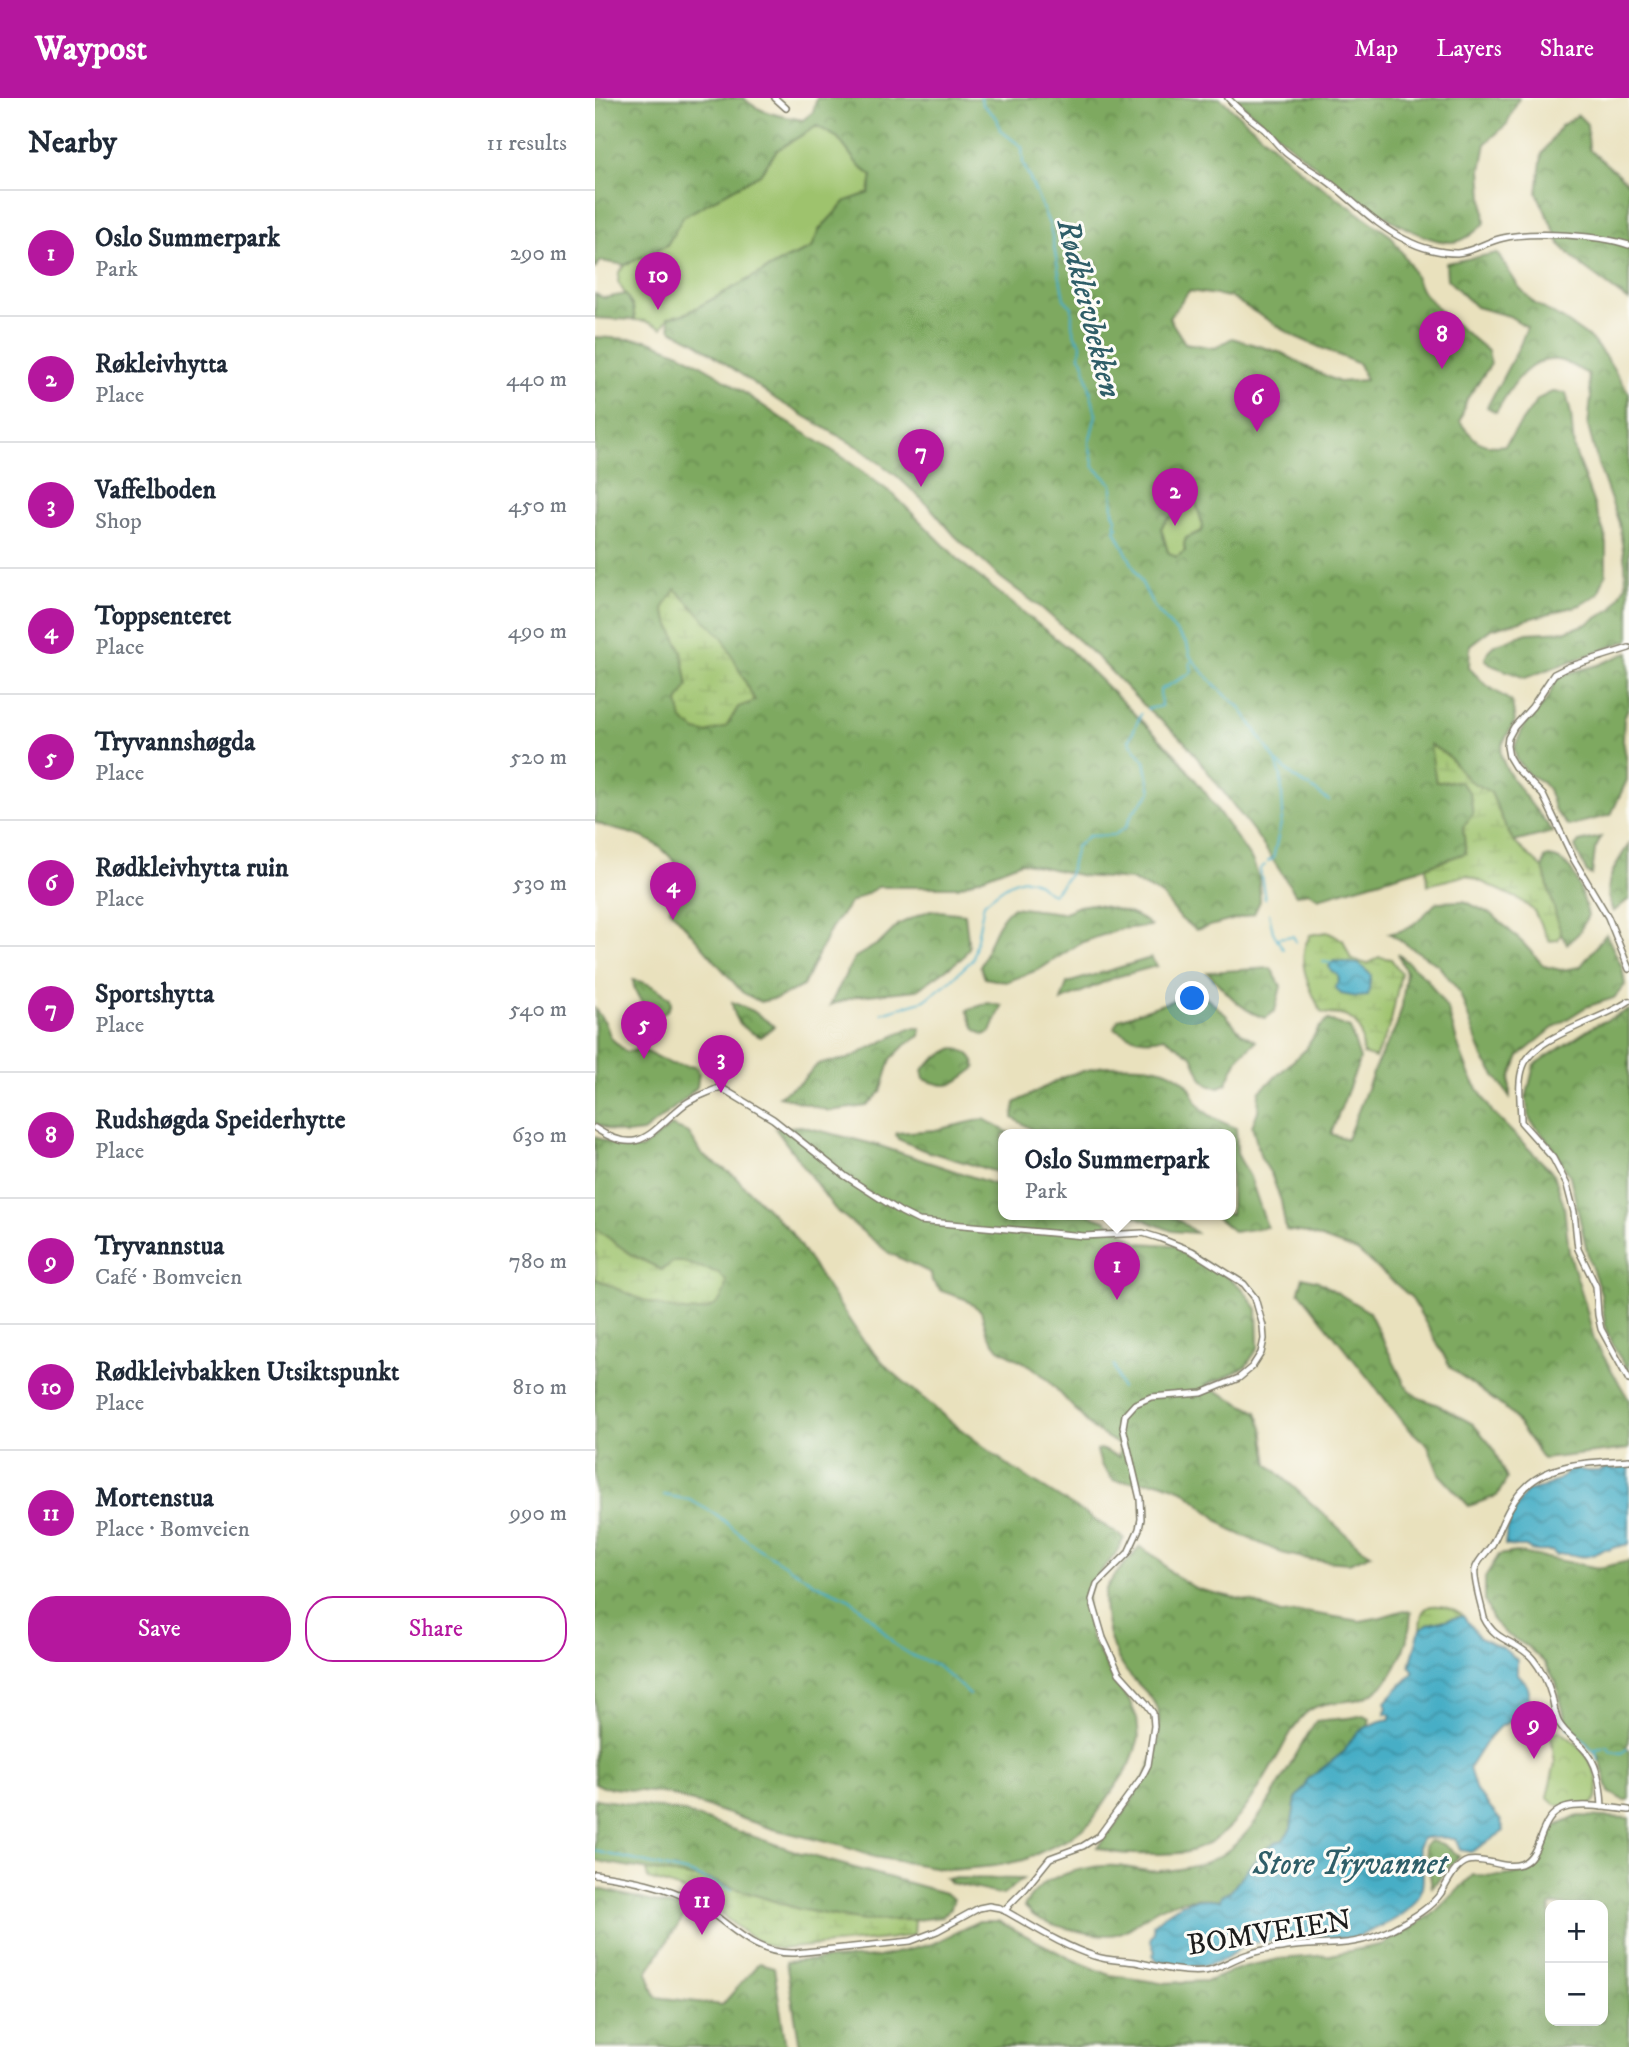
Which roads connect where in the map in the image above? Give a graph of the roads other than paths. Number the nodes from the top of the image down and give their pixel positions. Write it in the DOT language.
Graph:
graph roads {
  1 [pos="775,98"];
  2 [pos="1228,98"];
  3 [pos="786,107"];
  4 [pos="1629,245"];
  5 [pos="1629,648"];
  6 [pos="1629,969"];
  7 [pos="1629,1001"];
  8 [pos="595,1128"];
  9 [pos="1629,1380"];
  10 [pos="1629,1460"];
  11 [pos="1602,1807"];
  12 [pos="1629,1810"];
  13 [pos="595,1874"];
  14 [pos="1005,1912"];
  1 -- 3 [label="street"];
  2 -- 4 [label="street"];
  5 -- 6 [label="street"];
  7 -- 9 [label="street"];
  8 -- 14 [label="street"];
  10 -- 11 [label="street"];
  11 -- 12 [label="street"];
  11 -- 14 [label="street, BOMVEIEN"];
  13 -- 14 [label="street, BOMVEIEN"];
}
